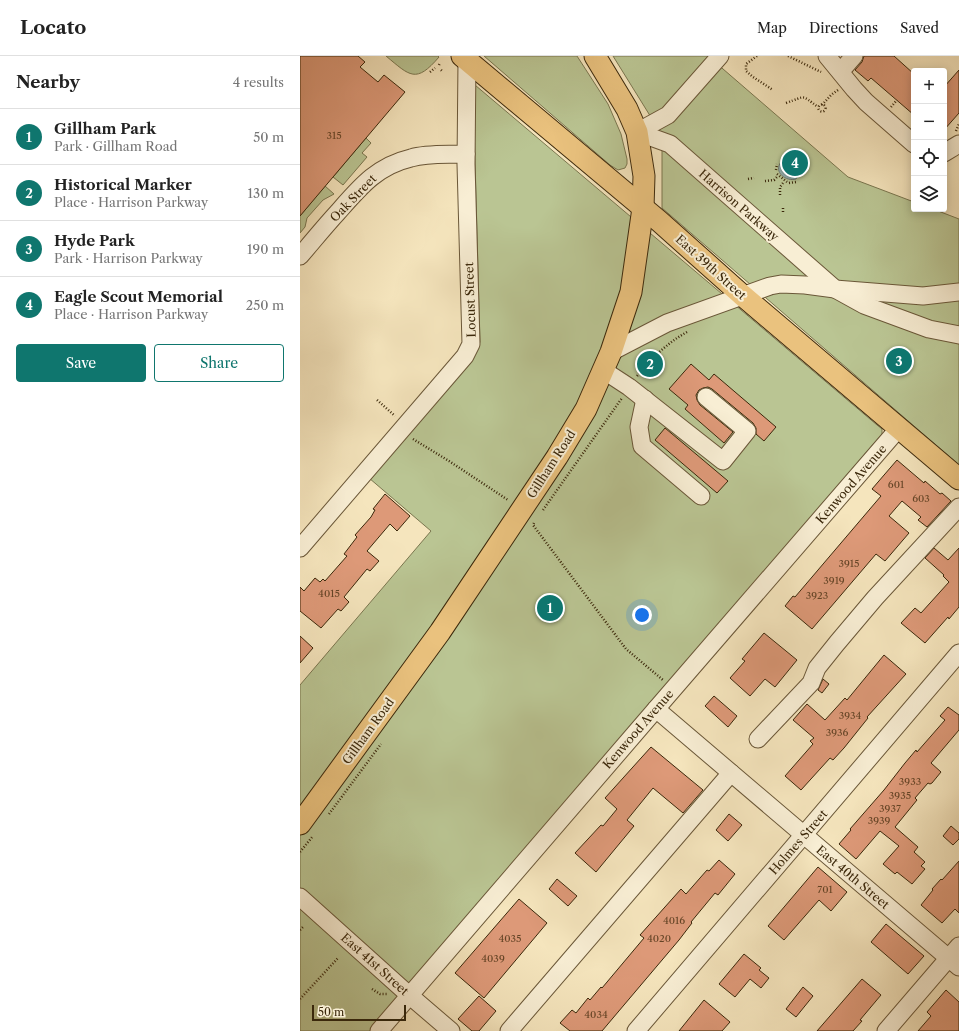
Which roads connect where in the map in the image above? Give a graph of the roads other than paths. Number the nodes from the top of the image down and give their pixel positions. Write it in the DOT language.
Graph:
graph roads {
  1 [pos="596,56"];
  2 [pos="720,56"];
  3 [pos="827,56"];
  4 [pos="854,56"];
  5 [pos="464,58"];
  6 [pos="840,72"];
  7 [pos="637,132"];
  8 [pos="911,141"];
  9 [pos="959,144"];
  10 [pos="947,151"];
  11 [pos="466,154"];
  12 [pos="643,208"];
  13 [pos="300,256"];
  14 [pos="835,289"];
  15 [pos="959,292"];
  16 [pos="742,295"];
  17 [pos="959,335"];
  18 [pos="607,361"];
  19 [pos="706,397"];
  20 [pos="645,399"];
  21 [pos="900,428"];
  22 [pos="959,479"];
  23 [pos="701,496"];
  24 [pos="959,507"];
  25 [pos="300,548"];
  26 [pos="959,653"];
  27 [pos="656,708"];
  28 [pos="758,739"];
  29 [pos="731,773"];
  30 [pos="307,829"];
  31 [pos="804,835"];
  32 [pos="300,897"];
  33 [pos="955,957"];
  34 [pos="409,995"];
  35 [pos="379,1031"];
  36 [pos="451,1031"];
  37 [pos="509,1031"];
  38 [pos="636,1031"];
  39 [pos="886,1031"];
  1 -- 7 [label="main road, Gillham Road"];
  2 -- 7 [label="street"];
  3 -- 6 [label="street"];
  4 -- 6 [label="street"];
  5 -- 11 [label="street, Locust Street"];
  5 -- 12 [label="main road, East 39th Street"];
  6 -- 8 [label="street"];
  7 -- 12 [label="main road, Gillham Road"];
  7 -- 14 [label="street, Harrison Parkway"];
  9 -- 10 [label="street"];
  11 -- 13 [label="street, Oak Street"];
  11 -- 25 [label="street, Locust Street"];
  12 -- 16 [label="main road, East 39th Street"];
  12 -- 18 [label="main road, Gillham Road"];
  14 -- 15 [label="street"];
  14 -- 16 [label="street, Harrison Parkway"];
  14 -- 17 [label="street, Harrison Parkway"];
  16 -- 18 [label="street, Harrison Parkway"];
  16 -- 21 [label="main road, East 39th Street"];
  18 -- 20 [label="street"];
  18 -- 30 [label="main road, Gillham Road"];
  19 -- 20 [label="street"];
  20 -- 23 [label="street"];
  21 -- 22 [label="main road, East 39th Street"];
  21 -- 27 [label="street, Kenwood Avenue"];
  24 -- 28 [label="street"];
  26 -- 31 [label="street, Holmes Street"];
  27 -- 29 [label="street, East 40th Street"];
  27 -- 34 [label="street, Kenwood Avenue"];
  29 -- 31 [label="street, East 40th Street"];
  29 -- 37 [label="street"];
  31 -- 33 [label="street, East 40th Street"];
  31 -- 38 [label="street, Holmes Street"];
  32 -- 34 [label="street, East 41st Street"];
  33 -- 39 [label="street"];
  34 -- 35 [label="street, Kenwood Avenue"];
  34 -- 36 [label="street, East 41st Street"];
}
